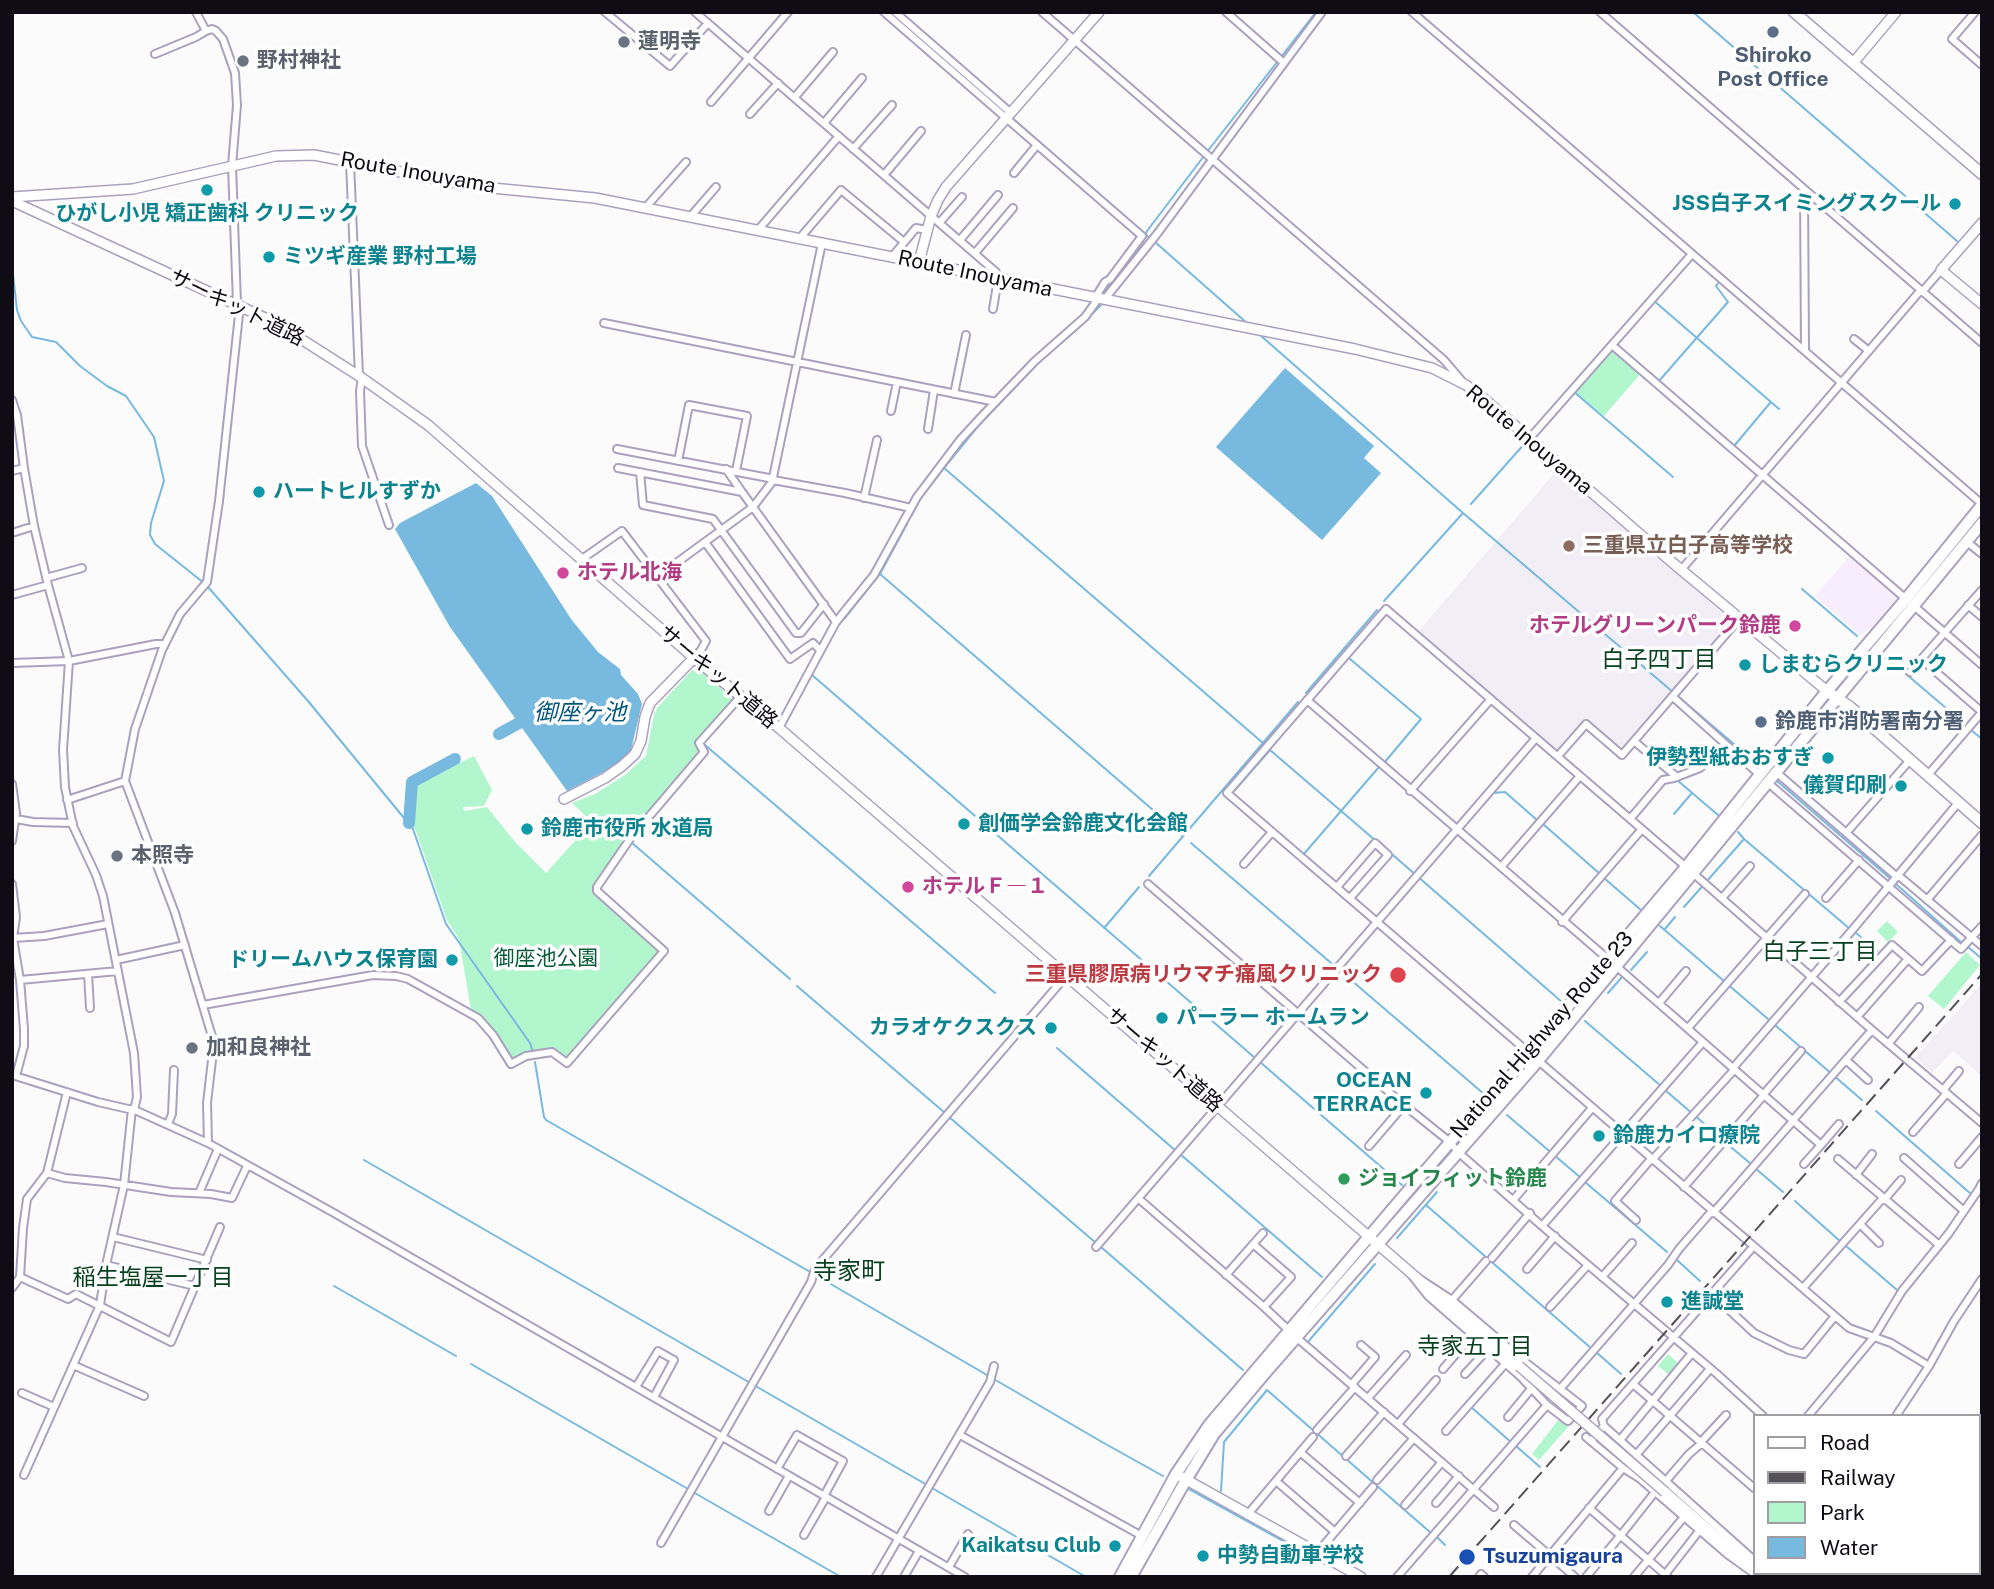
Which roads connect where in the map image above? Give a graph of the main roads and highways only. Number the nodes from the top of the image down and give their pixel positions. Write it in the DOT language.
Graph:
graph roads {
  1 [pos="1794,12"];
  2 [pos="1982,174"];
  3 [pos="1982,504"];
  4 [pos="1982,523"];
  5 [pos="1910,603"];
  6 [pos="1827,691"];
  7 [pos="1837,699"];
  8 [pos="1767,774"];
  9 [pos="1982,823"];
  10 [pos="1534,1058"];
  11 [pos="1296,1337"];
  12 [pos="1181,1477"];
  13 [pos="1120,1577"];
  14 [pos="1131,1577"];
  1 -- 2 [label="main road"];
  3 -- 5 [label="highway, National Highway Route 23"];
  4 -- 5 [label="highway, National Highway Route 23"];
  5 -- 6 [label="highway, National Highway Route 23"];
  5 -- 7 [label="highway, National Highway Route 23"];
  6 -- 7 [label="main road"];
  6 -- 8 [label="highway, National Highway Route 23"];
  7 -- 8 [label="highway, National Highway Route 23"];
  7 -- 9 [label="main road"];
  8 -- 10 [label="highway, National Highway Route 23"];
  10 -- 11 [label="highway, National Highway Route 23"];
  10 -- 11 [label="highway, National Highway Route 23"];
  11 -- 12 [label="highway, National Highway Route 23"];
  12 -- 13 [label="highway, National Highway Route 23"];
  12 -- 14 [label="highway, National Highway Route 23"];
}
